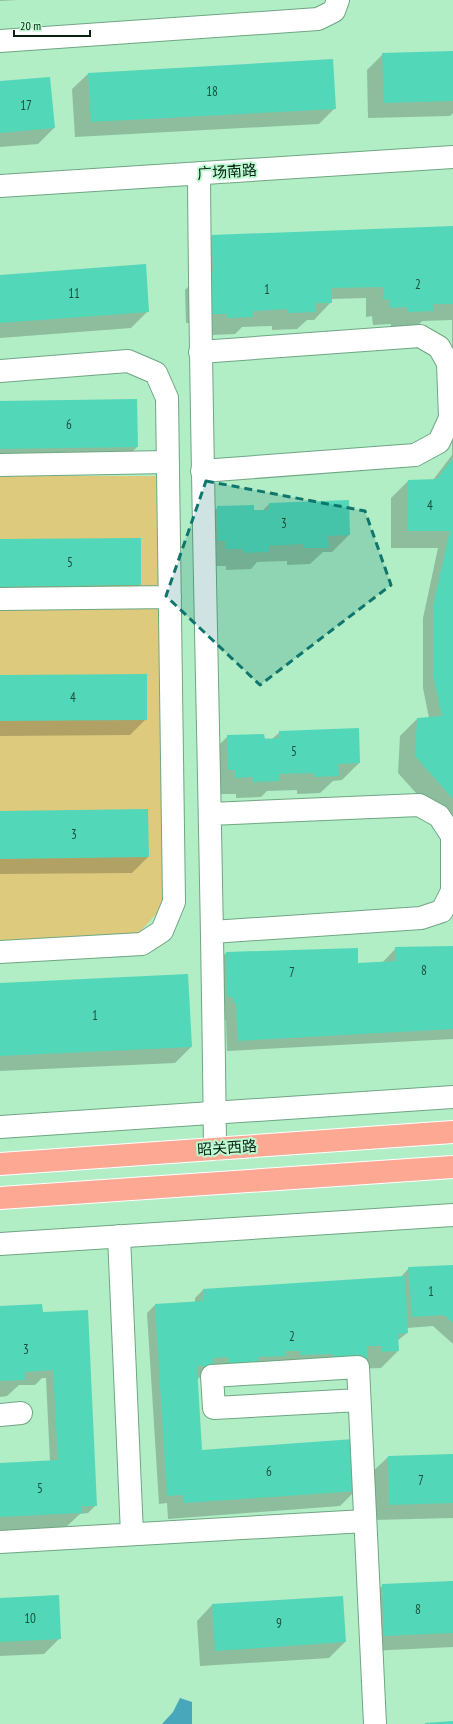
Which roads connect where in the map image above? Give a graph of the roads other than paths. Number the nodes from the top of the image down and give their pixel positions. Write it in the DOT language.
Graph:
graph roads {
  1 [pos="338,0"];
  2 [pos="0,41"];
  3 [pos="453,157"];
  4 [pos="199,173"];
  5 [pos="0,186"];
  6 [pos="200,352"];
  7 [pos="0,371"];
  8 [pos="168,462"];
  9 [pos="0,465"];
  10 [pos="202,471"];
  11 [pos="170,597"];
  12 [pos="0,599"];
  13 [pos="210,814"];
  14 [pos="212,932"];
  15 [pos="0,952"];
  16 [pos="453,1097"];
  17 [pos="214,1112"];
  18 [pos="0,1127"];
  19 [pos="453,1132"];
  20 [pos="215,1149"];
  21 [pos="0,1164"];
  22 [pos="453,1167"];
  23 [pos="0,1198"];
  24 [pos="453,1215"];
  25 [pos="119,1236"];
  26 [pos="0,1244"];
  27 [pos="360,1400"];
  28 [pos="365,1522"];
  29 [pos="132,1534"];
  30 [pos="0,1542"];
  31 [pos="375,1724"];
  1 -- 2 [label="street"];
  3 -- 4 [label="street, 广场南路"];
  4 -- 5 [label="street, 广场南路"];
  4 -- 6 [label="street"];
  6 -- 10 [label="street"];
  6 -- 10 [label="street"];
  7 -- 8 [label="street"];
  8 -- 9 [label="street"];
  8 -- 11 [label="street"];
  10 -- 13 [label="street"];
  11 -- 12 [label="street"];
  11 -- 15 [label="street"];
  13 -- 14 [label="street"];
  13 -- 14 [label="street"];
  14 -- 17 [label="street"];
  16 -- 17 [label="street"];
  17 -- 18 [label="street"];
  17 -- 20 [label="street"];
  19 -- 20 [label="main road, 昭关西路"];
  20 -- 21 [label="main road, 昭关西路"];
  22 -- 23 [label="main road"];
  24 -- 25 [label="street"];
  25 -- 26 [label="street"];
  25 -- 29 [label="street"];
  27 -- 27 [label="street"];
  27 -- 28 [label="street"];
  28 -- 29 [label="street"];
  28 -- 31 [label="street"];
  29 -- 30 [label="street"];
}
